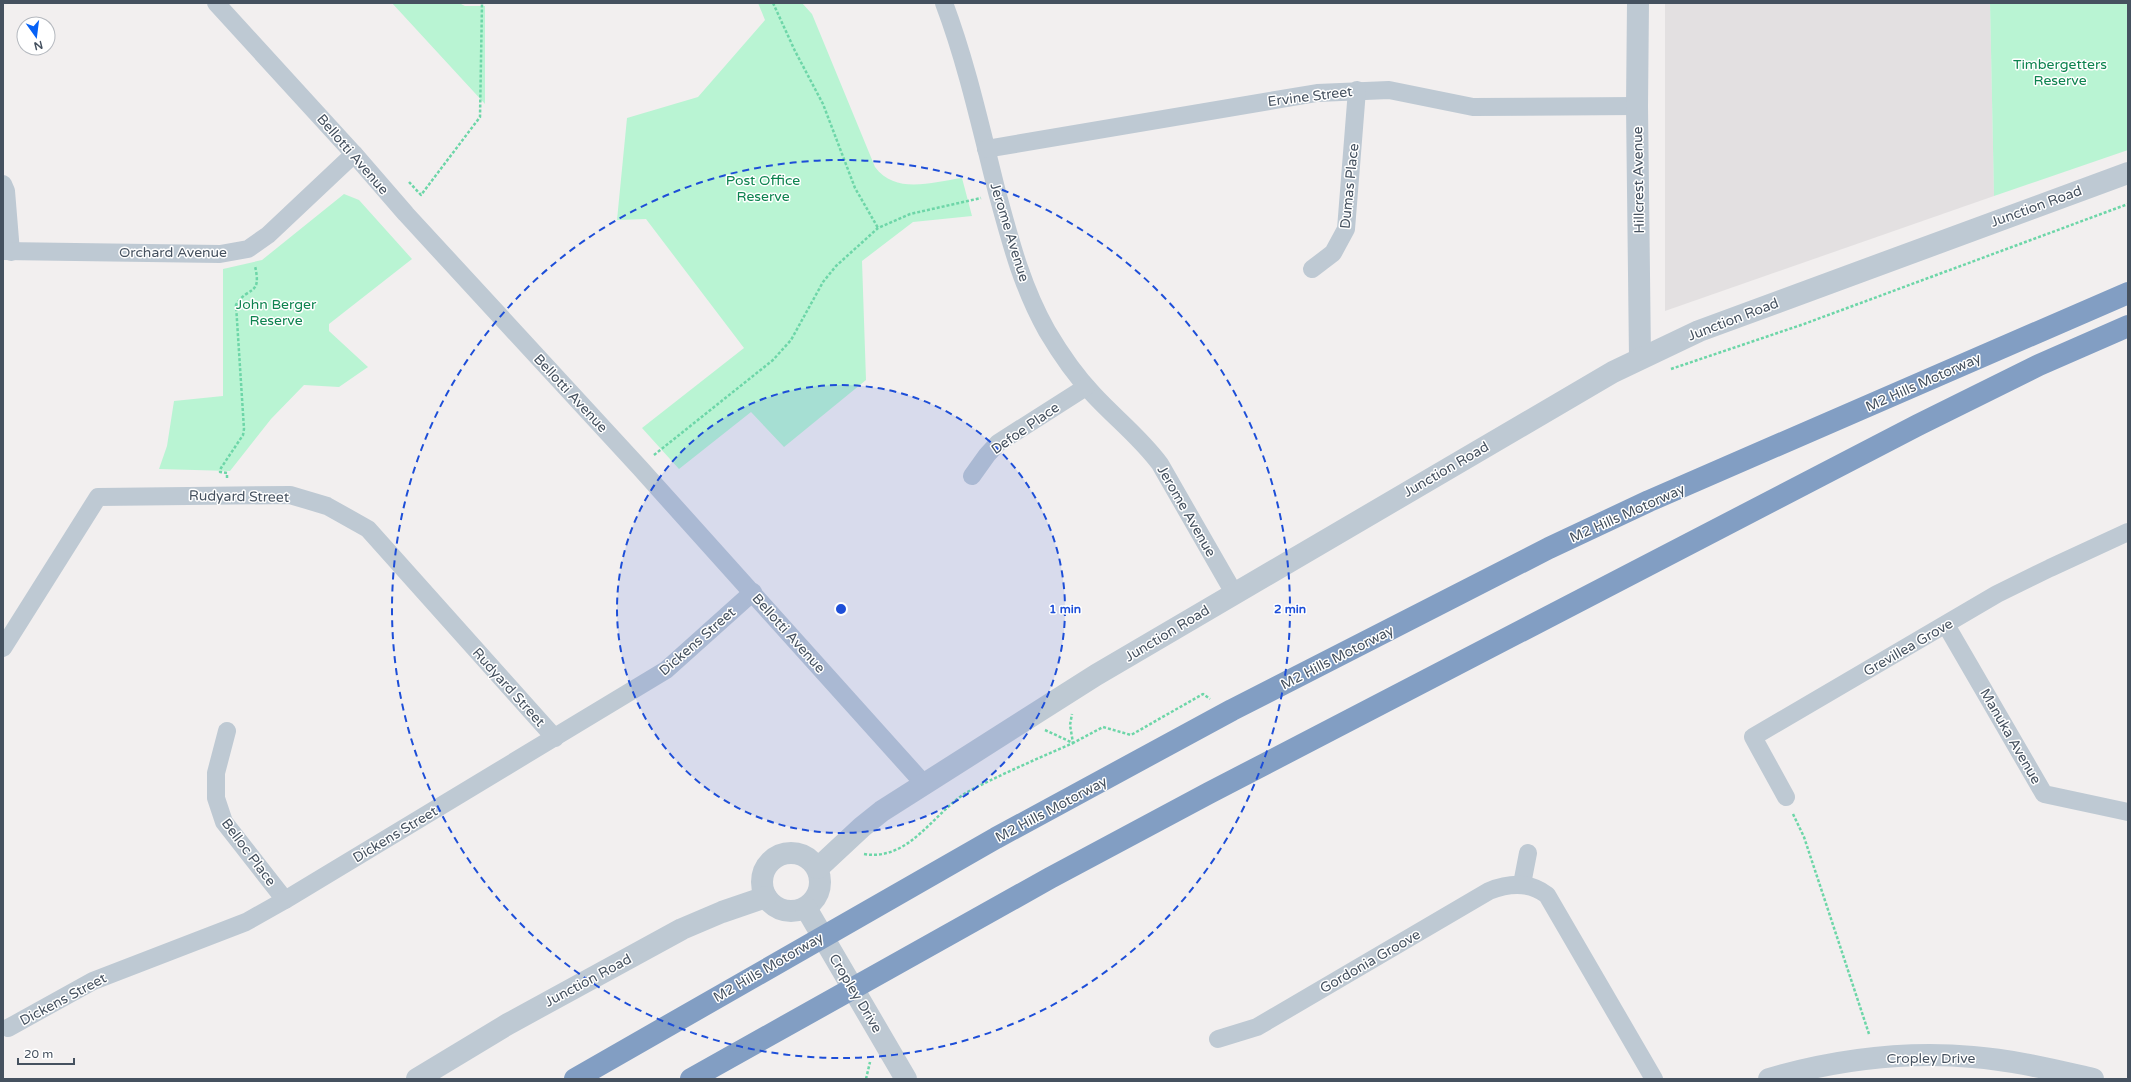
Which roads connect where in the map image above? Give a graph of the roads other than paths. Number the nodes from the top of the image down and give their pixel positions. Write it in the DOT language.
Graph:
graph roads {
  1 [pos="216,3"];
  2 [pos="944,3"];
  3 [pos="1638,3"];
  4 [pos="1357,90"];
  5 [pos="1637,106"];
  6 [pos="986,148"];
  7 [pos="354,154"];
  8 [pos="2128,172"];
  9 [pos="3,184"];
  10 [pos="7,252"];
  11 [pos="1312,269"];
  12 [pos="2128,293"];
  13 [pos="2128,326"];
  14 [pos="1640,358"];
  15 [pos="1086,387"];
  16 [pos="972,476"];
  17 [pos="2128,532"];
  18 [pos="753,592"];
  19 [pos="1234,593"];
  20 [pos="1946,625"];
  21 [pos="3,648"];
  22 [pos="227,731"];
  23 [pos="554,738"];
  24 [pos="925,785"];
  25 [pos="1786,798"];
  26 [pos="2128,812"];
  27 [pos="1528,854"];
  28 [pos="818,868"];
  29 [pos="1522,884"];
  30 [pos="766,897"];
  31 [pos="285,900"];
  32 [pos="806,908"];
  33 [pos="8,1028"];
  34 [pos="1218,1039"];
  35 [pos="417,1079"];
  36 [pos="575,1079"];
  37 [pos="691,1079"];
  38 [pos="906,1079"];
  39 [pos="1654,1079"];
  40 [pos="1769,1079"];
  41 [pos="2093,1079"];
  1 -- 7 [label="street, Bellotti Avenue"];
  2 -- 6 [label="street, Jerome Avenue"];
  3 -- 5 [label="street, Hillcrest Avenue"];
  4 -- 5 [label="street, Ervine Street"];
  4 -- 6 [label="street, Ervine Street"];
  4 -- 11 [label="street, Dumas Place"];
  5 -- 14 [label="street, Hillcrest Avenue"];
  6 -- 15 [label="street, Jerome Avenue"];
  7 -- 10 [label="street, Orchard Avenue"];
  7 -- 18 [label="street, Bellotti Avenue"];
  8 -- 14 [label="street, Junction Road"];
  9 -- 10 [label="street"];
  12 -- 36 [label="highway, M2 Hills Motorway"];
  13 -- 37 [label="highway"];
  14 -- 19 [label="street, Junction Road"];
  15 -- 16 [label="street, Defoe Place"];
  15 -- 19 [label="street, Jerome Avenue"];
  17 -- 20 [label="street, Grevillea Grove"];
  18 -- 23 [label="street, Dickens Street"];
  18 -- 24 [label="street, Bellotti Avenue"];
  19 -- 24 [label="street, Junction Road"];
  20 -- 25 [label="street, Grevillea Grove"];
  20 -- 26 [label="street, Manuka Avenue"];
  21 -- 23 [label="street, Rudyard Street"];
  22 -- 31 [label="street, Belloc Place"];
  23 -- 31 [label="street, Dickens Street"];
  24 -- 28 [label="street, Junction Road"];
  27 -- 29 [label="street"];
  28 -- 30 [label="street"];
  28 -- 32 [label="street"];
  29 -- 34 [label="street, Gordonia Groove"];
  29 -- 39 [label="street, Gordonia Groove"];
  30 -- 32 [label="street"];
  30 -- 35 [label="street, Junction Road"];
  31 -- 33 [label="street, Dickens Street"];
  32 -- 38 [label="street, Cropley Drive"];
  40 -- 41 [label="street, Cropley Drive"];
}
